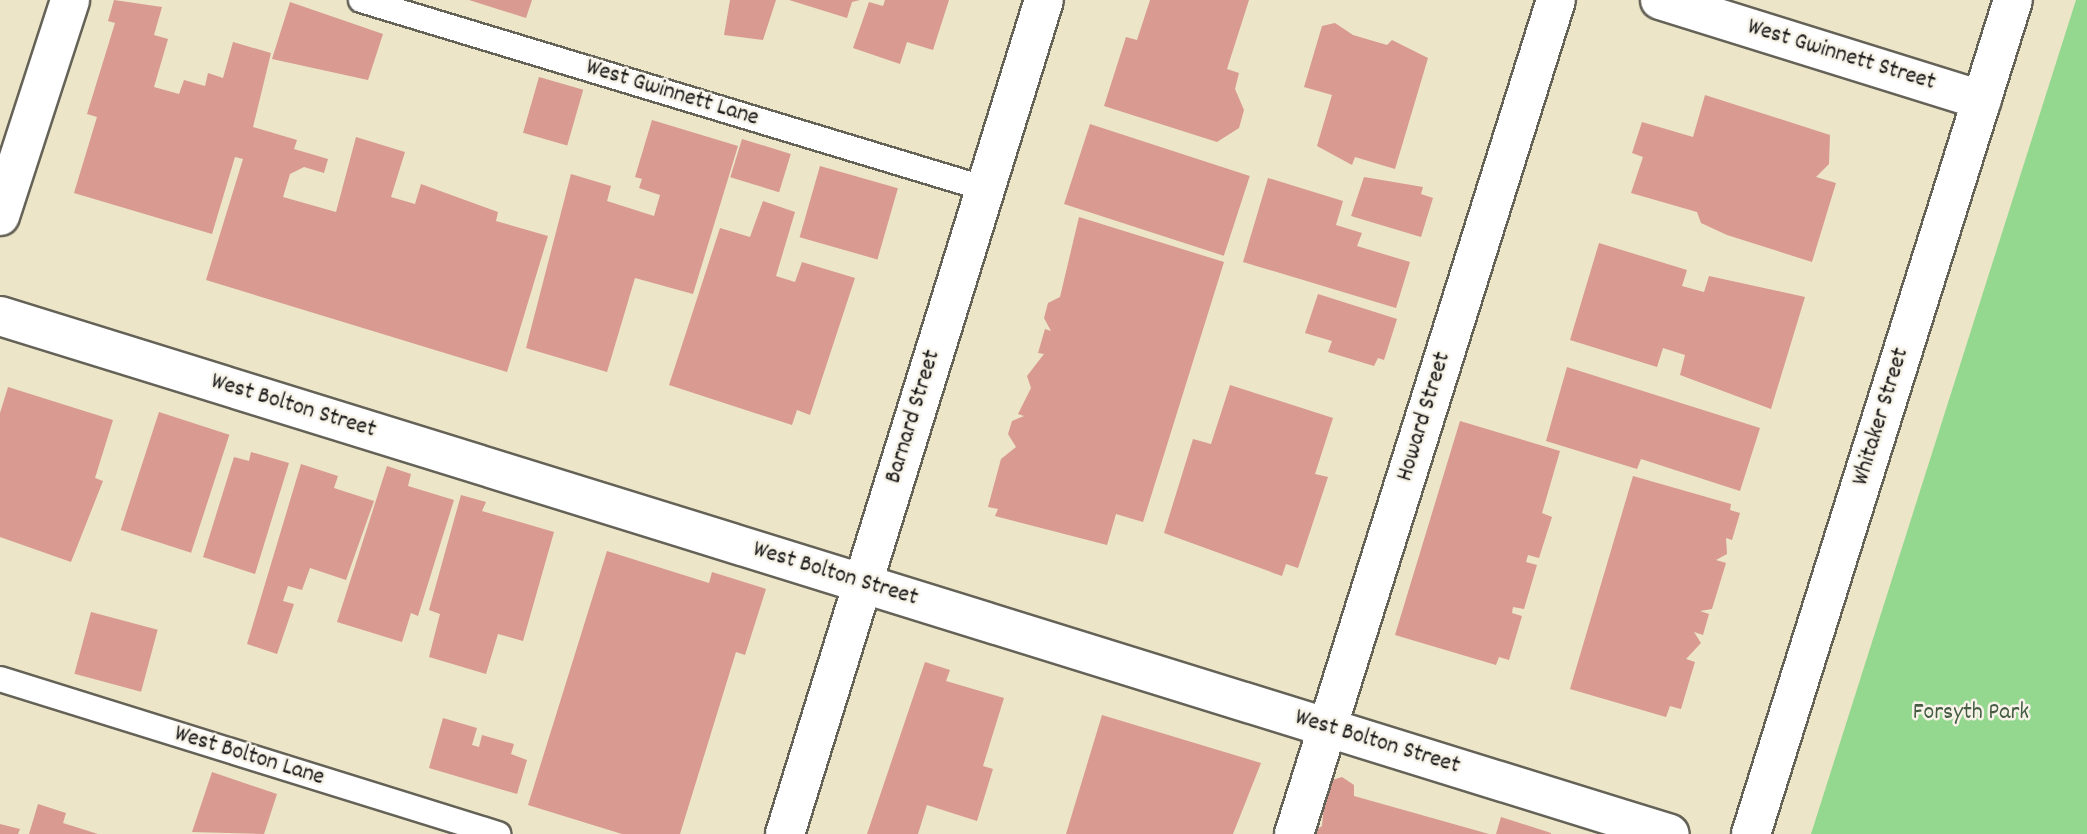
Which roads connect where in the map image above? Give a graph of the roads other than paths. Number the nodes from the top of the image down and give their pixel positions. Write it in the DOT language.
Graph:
graph roads {
  1 [pos="70,0"];
  2 [pos="361,0"];
  3 [pos="1044,0"];
  4 [pos="1556,0"];
  5 [pos="1660,0"];
  6 [pos="2013,0"];
  7 [pos="1982,100"];
  8 [pos="983,188"];
  9 [pos="0,216"];
  10 [pos="0,316"];
  11 [pos="863,584"];
  12 [pos="0,679"];
  13 [pos="1328,728"];
  14 [pos="498,834"];
  15 [pos="785,834"];
  16 [pos="1294,834"];
  17 [pos="1670,834"];
  18 [pos="1751,834"];
  1 -- 9 [label="street"];
  2 -- 8 [label="lane, West Gwinnett Lane"];
  3 -- 8 [label="street, Barnard Street"];
  4 -- 13 [label="street, Howard Street"];
  5 -- 7 [label="street, West Gwinnett Street"];
  6 -- 7 [label="street, Whitaker Street"];
  7 -- 18 [label="street, Whitaker Street"];
  8 -- 11 [label="street, Barnard Street"];
  10 -- 11 [label="street, West Bolton Street"];
  11 -- 13 [label="street, West Bolton Street"];
  11 -- 15 [label="street, Barnard Street"];
  12 -- 14 [label="lane, West Bolton Lane"];
  13 -- 16 [label="street, Howard Street"];
  13 -- 17 [label="street, West Bolton Street"];
}
